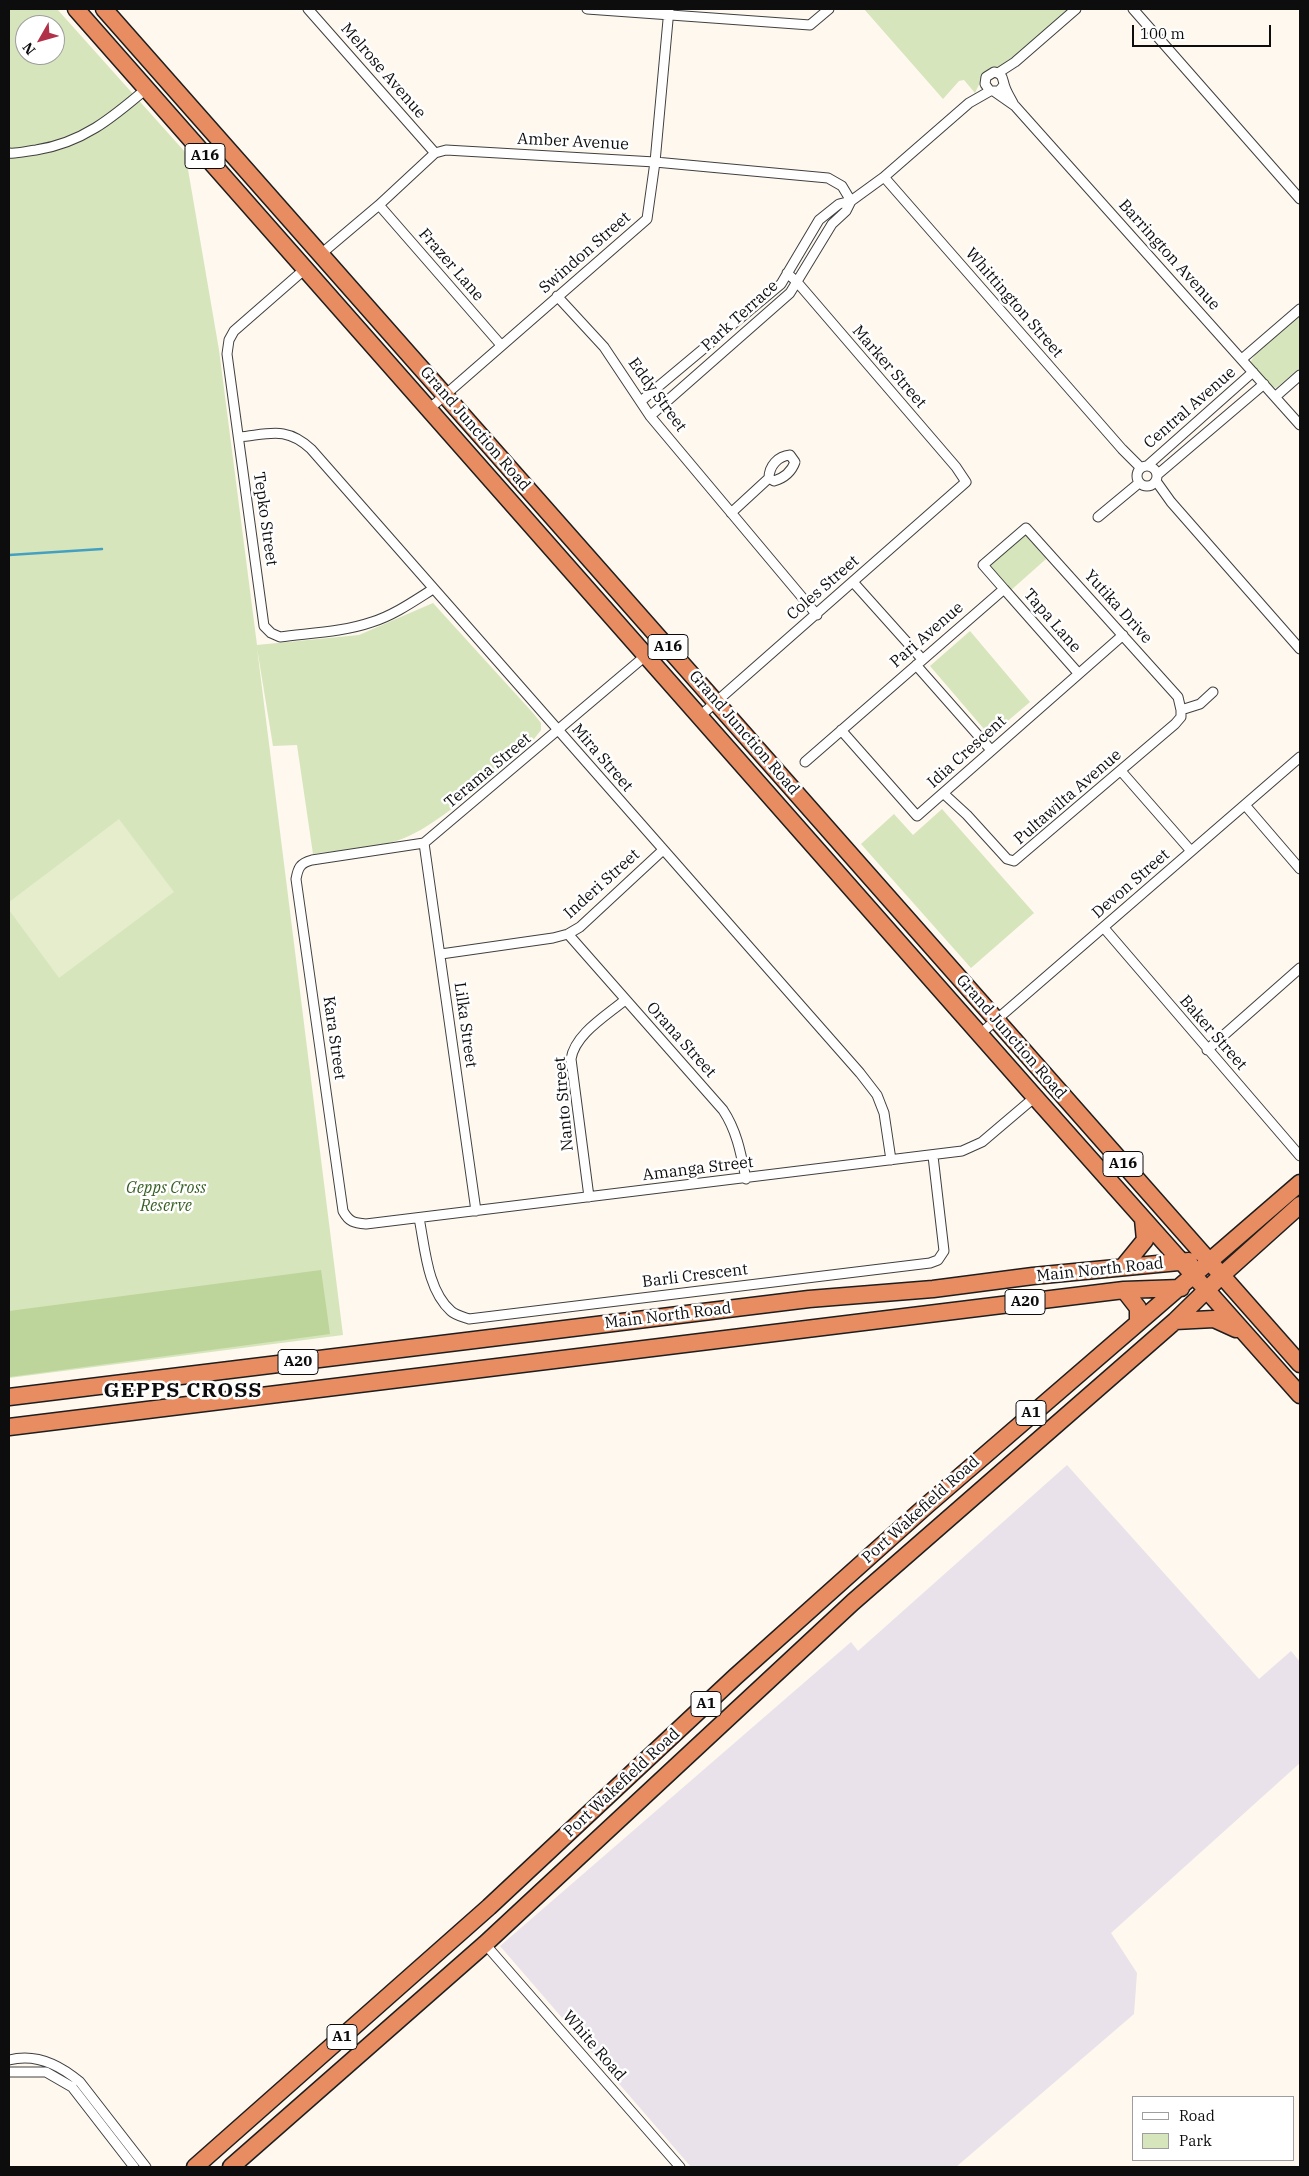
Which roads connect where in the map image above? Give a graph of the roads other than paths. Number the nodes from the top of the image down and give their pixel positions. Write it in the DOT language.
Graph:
graph roads {
  1 [pos="76,9"];
  2 [pos="308,9"];
  3 [pos="587,9"];
  4 [pos="829,9"];
  5 [pos="1076,9"];
  6 [pos="1133,9"];
  7 [pos="106,10"];
  8 [pos="668,12"];
  9 [pos="1002,79"];
  10 [pos="146,88"];
  11 [pos="990,89"];
  12 [pos="1015,106"];
  13 [pos="9,153"];
  14 [pos="435,153"];
  15 [pos="655,162"];
  16 [pos="884,177"];
  17 [pos="1300,199"];
  18 [pos="851,201"];
  19 [pos="379,205"];
  20 [pos="321,254"];
  21 [pos="305,269"];
  22 [pos="787,274"];
  23 [pos="797,282"];
  24 [pos="557,296"];
  25 [pos="1300,309"];
  26 [pos="501,345"];
  27 [pos="1242,359"];
  28 [pos="1253,372"];
  29 [pos="1300,375"];
  30 [pos="1264,384"];
  31 [pos="444,395"];
  32 [pos="1275,397"];
  33 [pos="641,401"];
  34 [pos="429,409"];
  35 [pos="650,416"];
  36 [pos="1300,425"];
  37 [pos="239,437"];
  38 [pos="1142,476"];
  39 [pos="769,478"];
  40 [pos="1156,478"];
  41 [pos="966,482"];
  42 [pos="1171,502"];
  43 [pos="731,513"];
  44 [pos="1098,518"];
  45 [pos="853,582"];
  46 [pos="433,589"];
  47 [pos="1004,589"];
  48 [pos="817,615"];
  49 [pos="1123,635"];
  50 [pos="663,641"];
  51 [pos="1300,649"];
  52 [pos="647,656"];
  53 [pos="919,662"];
  54 [pos="1079,674"];
  55 [pos="1213,692"];
  56 [pos="716,701"];
  57 [pos="1181,710"];
  58 [pos="700,716"];
  59 [pos="841,730"];
  60 [pos="559,731"];
  61 [pos="991,750"];
  62 [pos="1300,757"];
  63 [pos="805,762"];
  64 [pos="1121,771"];
  65 [pos="943,793"];
  66 [pos="1245,805"];
  67 [pos="424,843"];
  68 [pos="663,850"];
  69 [pos="1192,852"];
  70 [pos="1300,869"];
  71 [pos="1104,928"];
  72 [pos="568,934"];
  73 [pos="440,954"];
  74 [pos="1300,968"];
  75 [pos="625,1000"];
  76 [pos="997,1020"];
  77 [pos="980,1034"];
  78 [pos="1207,1050"];
  79 [pos="1041,1070"];
  80 [pos="1061,1093"];
  81 [pos="1035,1097"];
  82 [pos="933,1156"];
  83 [pos="1300,1156"];
  84 [pos="891,1160"];
  85 [pos="746,1179"];
  86 [pos="1300,1183"];
  87 [pos="589,1197"];
  88 [pos="1300,1205"];
  89 [pos="476,1211"];
  90 [pos="419,1218"];
  91 [pos="1143,1219"];
  92 [pos="347,1220"];
  93 [pos="1209,1261"];
  94 [pos="1180,1262"];
  95 [pos="1123,1267"];
  96 [pos="1192,1275"];
  97 [pos="1222,1275"];
  98 [pos="1178,1288"];
  99 [pos="933,1289"];
  100 [pos="1124,1290"];
  101 [pos="1206,1290"];
  102 [pos="935,1312"];
  103 [pos="1175,1321"];
  104 [pos="1138,1322"];
  105 [pos="1243,1332"];
  106 [pos="1300,1364"];
  107 [pos="1300,1395"];
  108 [pos="9,1397"];
  109 [pos="9,1427"];
  110 [pos="996,1444"];
  111 [pos="1012,1463"];
  112 [pos="735,1677"];
  113 [pos="751,1697"];
  114 [pos="489,1907"];
  115 [pos="485,1944"];
  116 [pos="438,1953"];
  117 [pos="9,2060"];
  118 [pos="9,2072"];
  119 [pos="234,2165"];
  120 [pos="134,2167"];
  121 [pos="146,2167"];
  122 [pos="195,2167"];
  123 [pos="218,2167"];
  124 [pos="680,2167"];
  1 -- 10 [label="highway, Grand Junction Road / A16"];
  2 -- 14 [label="street, Melrose Avenue"];
  3 -- 8 [label="street"];
  4 -- 8 [label="street"];
  5 -- 9 [label="street"];
  6 -- 17 [label="street"];
  7 -- 10 [label="highway, Grand Junction Road"];
  7 -- 20 [label="highway, Grand Junction Road / A16"];
  8 -- 15 [label="street, Swindon Street"];
  9 -- 11 [label="street"];
  9 -- 11 [label="street"];
  9 -- 12 [label="street, Barrington Avenue"];
  10 -- 13 [label="street"];
  10 -- 21 [label="highway, Grand Junction Road / A16"];
  11 -- 12 [label="street, Barrington Avenue"];
  11 -- 16 [label="street, Park Terrace"];
  12 -- 27 [label="street, Barrington Avenue"];
  14 -- 15 [label="street, Amber Avenue"];
  14 -- 19 [label="street"];
  15 -- 18 [label="street, Amber Avenue"];
  15 -- 24 [label="street, Swindon Street"];
  16 -- 18 [label="street, Park Terrace"];
  16 -- 38 [label="street, Whittington Street"];
  18 -- 22 [label="street, Park Terrace"];
  18 -- 23 [label="street, Park Terrace"];
  19 -- 20 [label="street"];
  19 -- 26 [label="street, Frazer Lane"];
  20 -- 31 [label="highway, Grand Junction Road / A16"];
  21 -- 34 [label="highway, Grand Junction Road / A16"];
  21 -- 37 [label="street, Tepko Street"];
  22 -- 23 [label="street, Marker Street"];
  22 -- 33 [label="street, Park Terrace"];
  23 -- 35 [label="street, Park Terrace"];
  23 -- 41 [label="street, Marker Street"];
  24 -- 26 [label="street, Swindon Street"];
  24 -- 33 [label="street, Eddy Street"];
  25 -- 27 [label="street, Central Avenue"];
  26 -- 31 [label="street, Swindon Street"];
  27 -- 28 [label="street, Barrington Avenue"];
  28 -- 30 [label="street, Barrington Avenue"];
  28 -- 38 [label="street, Central Avenue"];
  29 -- 32 [label="street"];
  30 -- 32 [label="street, Barrington Avenue"];
  30 -- 40 [label="street, Central Avenue"];
  31 -- 34 [label="street, Swindon Street"];
  31 -- 50 [label="highway, Grand Junction Road / A16"];
  32 -- 36 [label="street, Barrington Avenue"];
  33 -- 35 [label="street, Eddy Street"];
  34 -- 52 [label="highway, Grand Junction Road / A16"];
  35 -- 43 [label="street, Eddy Street"];
  37 -- 46 [label="street, Mira Street"];
  37 -- 46 [label="street, Tepko Street"];
  38 -- 40 [label="street, Central Avenue"];
  38 -- 40 [label="street, Whittington Street"];
  38 -- 42 [label="street, Whittington Street"];
  38 -- 44 [label="street, Central Avenue"];
  39 -- 43 [label="street"];
  40 -- 42 [label="street, Whittington Street"];
  41 -- 45 [label="street, Coles Street"];
  42 -- 51 [label="street, Whittington Street"];
  43 -- 48 [label="street, Eddy Street"];
  45 -- 48 [label="street, Coles Street"];
  45 -- 53 [label="street"];
  46 -- 60 [label="street, Mira Street"];
  47 -- 49 [label="street, Yutika Drive"];
  47 -- 53 [label="street, Pari Avenue"];
  47 -- 54 [label="street, Tapa Lane"];
  48 -- 56 [label="street, Coles Street"];
  49 -- 54 [label="street, Idia Crescent"];
  49 -- 57 [label="street, Yutika Drive"];
  50 -- 52 [label="street, Terama Street"];
  50 -- 56 [label="highway, Grand Junction Road / A16"];
  52 -- 58 [label="highway, Grand Junction Road / A16"];
  52 -- 60 [label="street, Terama Street"];
  53 -- 59 [label="street, Pari Avenue"];
  53 -- 61 [label="street"];
  54 -- 61 [label="street, Idia Crescent"];
  55 -- 57 [label="street"];
  56 -- 58 [label="street, Coles Street"];
  56 -- 76 [label="highway, Grand Junction Road / A16"];
  57 -- 64 [label="street, Pultawilta Avenue"];
  58 -- 77 [label="highway, Grand Junction Road / A16"];
  59 -- 63 [label="street, Pari Avenue"];
  59 -- 65 [label="street, Idia Crescent"];
  60 -- 67 [label="street, Terama Street"];
  60 -- 68 [label="street, Mira Street"];
  61 -- 65 [label="street, Idia Crescent"];
  62 -- 66 [label="street, Devon Street"];
  64 -- 65 [label="street, Pultawilta Avenue"];
  64 -- 69 [label="street"];
  66 -- 69 [label="street, Devon Street"];
  66 -- 70 [label="street"];
  67 -- 73 [label="street, Lilka Street"];
  67 -- 92 [label="street, Kara Street"];
  68 -- 72 [label="street, Inderi Street"];
  68 -- 84 [label="street, Mira Street"];
  69 -- 71 [label="street, Devon Street"];
  71 -- 76 [label="street, Devon Street"];
  71 -- 78 [label="street, Baker Street"];
  72 -- 73 [label="street, Inderi Street"];
  72 -- 75 [label="street, Orana Street"];
  73 -- 89 [label="street, Lilka Street"];
  74 -- 78 [label="street"];
  75 -- 85 [label="street, Orana Street"];
  75 -- 87 [label="street, Nanto Street"];
  76 -- 77 [label="street, Devon Street"];
  76 -- 79 [label="highway, Grand Junction Road / A16"];
  77 -- 81 [label="highway, Grand Junction Road / A16"];
  78 -- 83 [label="street, Baker Street"];
  79 -- 80 [label="highway, Grand Junction Road / A16"];
  79 -- 81 [label="highway"];
  80 -- 81 [label="highway"];
  80 -- 93 [label="highway, Grand Junction Road / A16"];
  81 -- 82 [label="street, Amanga Street"];
  81 -- 91 [label="highway, Grand Junction Road / A16"];
  82 -- 84 [label="street, Amanga Street"];
  82 -- 90 [label="street, Barli Crescent"];
  84 -- 85 [label="street, Amanga Street"];
  85 -- 87 [label="street, Amanga Street"];
  86 -- 93 [label="highway, A1"];
  87 -- 89 [label="street, Amanga Street"];
  88 -- 97 [label="highway, A1"];
  89 -- 90 [label="street, Amanga Street"];
  90 -- 92 [label="street, Amanga Street"];
  91 -- 94 [label="highway, Grand Junction Road / A16"];
  91 -- 95 [label="highway"];
  93 -- 94 [label="highway, Main North Road / A20"];
  93 -- 96 [label="highway, Port Wakefield Road / A1"];
  93 -- 97 [label="highway, Grand Junction Road / A16"];
  94 -- 95 [label="highway, Main North Road / A20"];
  94 -- 96 [label="highway, Grand Junction Road / A16"];
  95 -- 99 [label="highway, Main North Road / A20"];
  96 -- 98 [label="highway, Port Wakefield Road / A1"];
  96 -- 101 [label="highway, Grand Junction Road / A16"];
  97 -- 101 [label="highway, Port Wakefield Road / A1"];
  97 -- 106 [label="highway, Grand Junction Road / A16"];
  98 -- 100 [label="highway, Main North Road / A20"];
  98 -- 101 [label="highway, Main North Road / A20"];
  98 -- 104 [label="highway, Port Wakefield Road / A1"];
  99 -- 102 [label="highway"];
  99 -- 108 [label="highway, Main North Road / A20"];
  100 -- 102 [label="highway, Main North Road / A20"];
  100 -- 104 [label="highway"];
  101 -- 103 [label="highway, Port Wakefield Road / A1"];
  101 -- 105 [label="highway, Grand Junction Road / A16"];
  102 -- 109 [label="highway, Main North Road / A20"];
  103 -- 105 [label="highway"];
  103 -- 111 [label="highway, Port Wakefield Road / A1"];
  104 -- 110 [label="highway, Port Wakefield Road / A1"];
  105 -- 107 [label="highway, Grand Junction Road / A16"];
  110 -- 111 [label="highway"];
  110 -- 112 [label="highway, Port Wakefield Road / A1"];
  111 -- 113 [label="highway, Port Wakefield Road / A1"];
  112 -- 113 [label="highway"];
  112 -- 114 [label="highway, Port Wakefield Road / A1"];
  113 -- 115 [label="highway, Port Wakefield Road / A1"];
  114 -- 115 [label="highway"];
  114 -- 116 [label="highway, Port Wakefield Road / A1"];
  115 -- 116 [label="highway"];
  115 -- 119 [label="highway, Port Wakefield Road / A1"];
  115 -- 124 [label="street, White Road"];
  116 -- 122 [label="highway, Port Wakefield Road / A1"];
  117 -- 121 [label="street"];
  118 -- 120 [label="street"];
  119 -- 123 [label="highway"];
}
